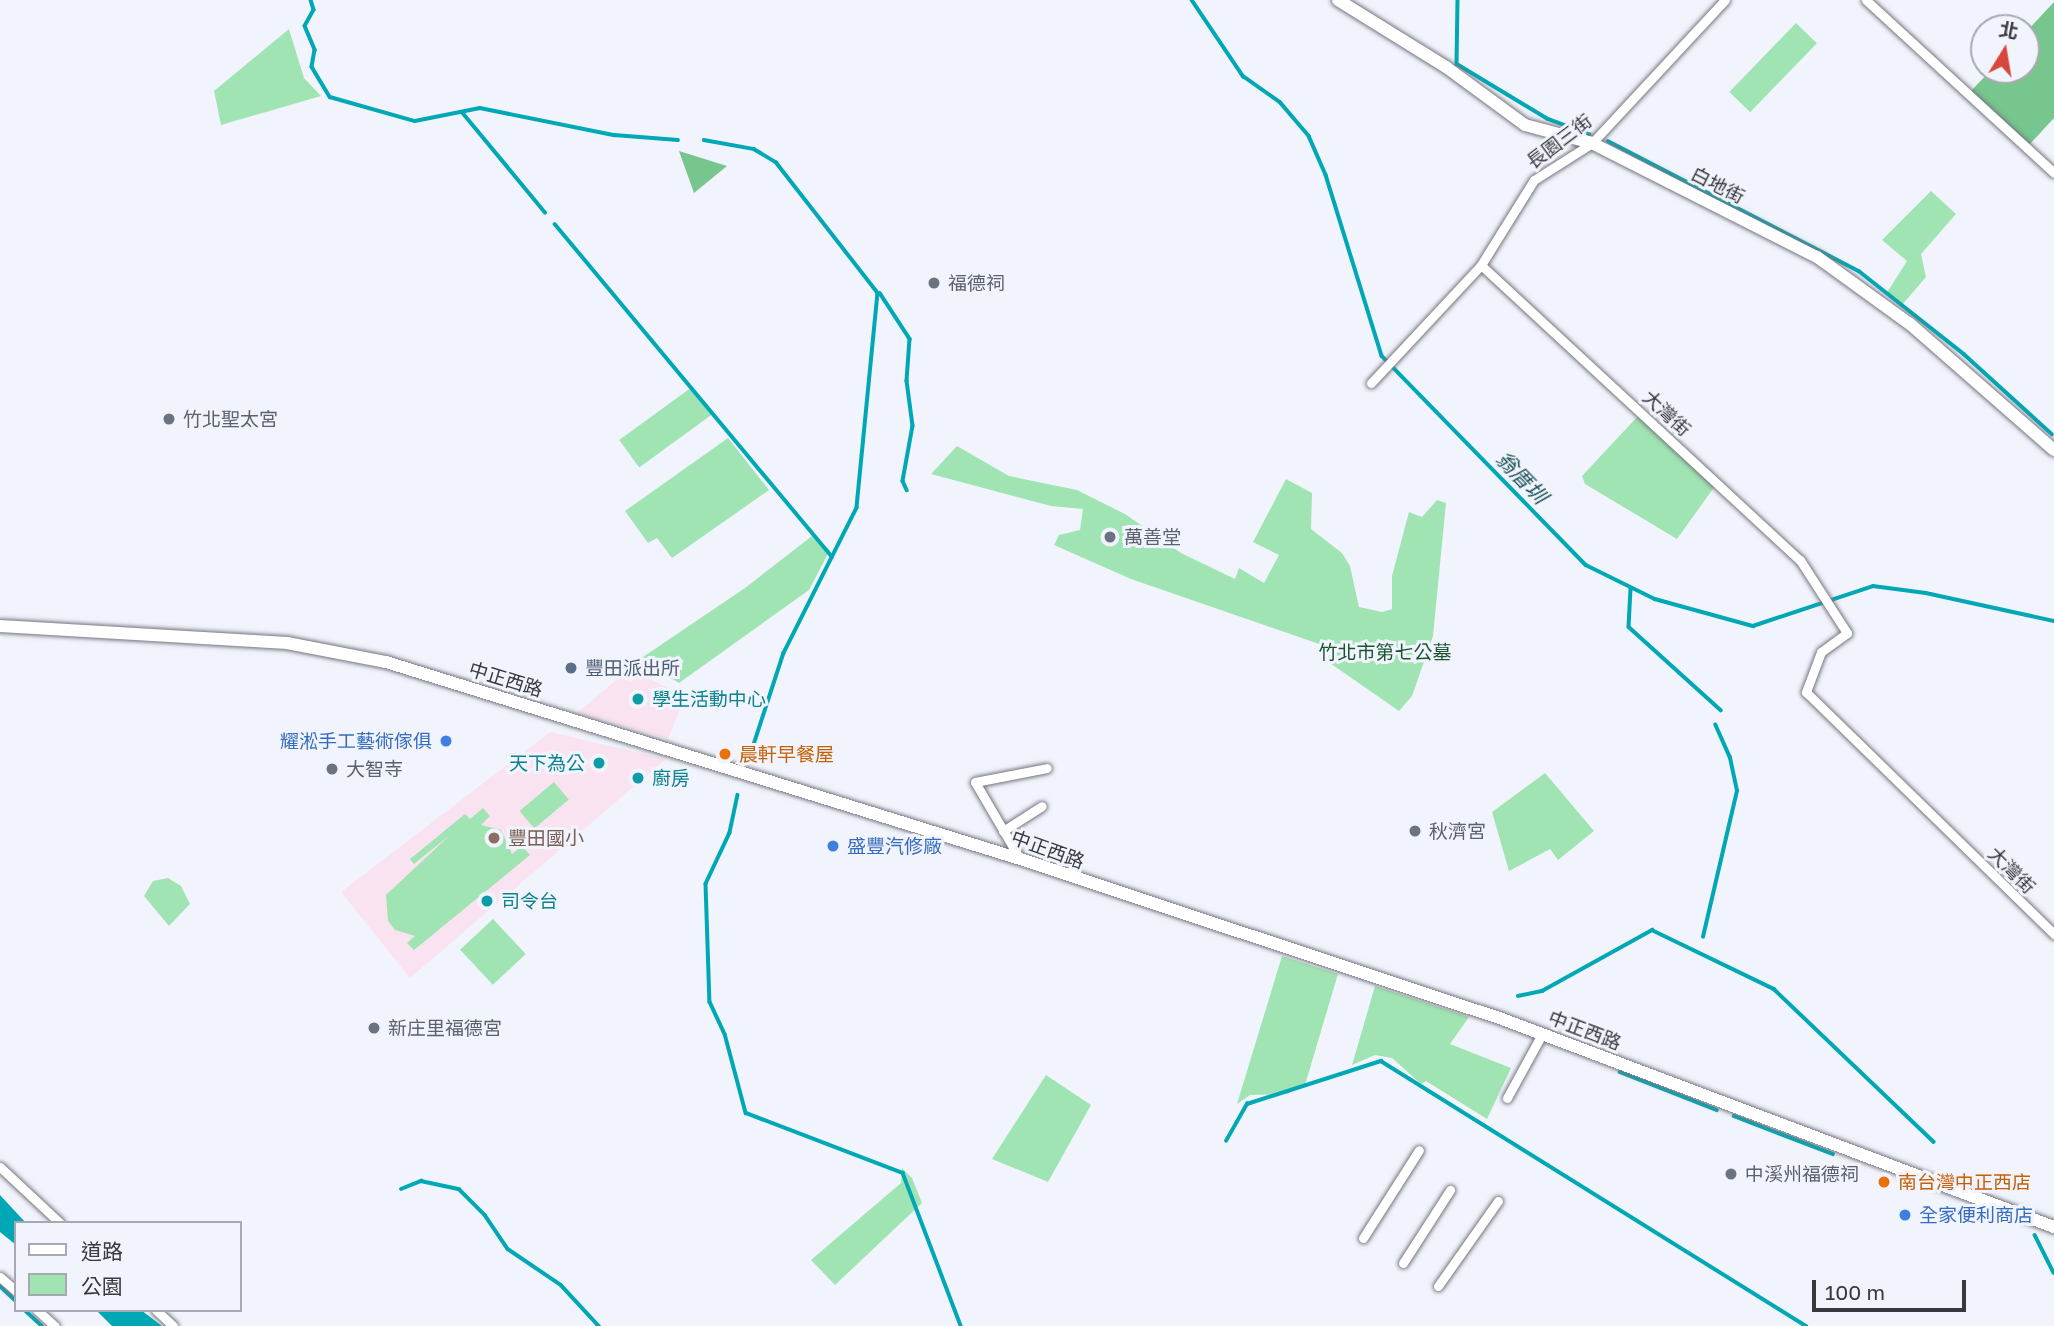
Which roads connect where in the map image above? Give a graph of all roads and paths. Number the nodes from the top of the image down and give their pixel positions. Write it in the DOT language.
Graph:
graph roads {
  1 [pos="1338,0"];
  2 [pos="1725,0"];
  3 [pos="1866,0"];
  4 [pos="1592,143"];
  5 [pos="2054,173"];
  6 [pos="1481,265"];
  7 [pos="1371,383"];
  8 [pos="2054,450"];
  9 [pos="0,626"];
  10 [pos="1047,768"];
  11 [pos="1042,806"];
  12 [pos="1003,831"];
  13 [pos="1020,859"];
  14 [pos="2054,934"];
  15 [pos="1542,1034"];
  16 [pos="1507,1098"];
  17 [pos="1419,1150"];
  18 [pos="0,1167"];
  19 [pos="1450,1190"];
  20 [pos="1498,1201"];
  21 [pos="58,1221"];
  22 [pos="2054,1227"];
  23 [pos="1363,1238"];
  24 [pos="1403,1264"];
  25 [pos="0,1277"];
  26 [pos="1438,1286"];
  27 [pos="14,1289"];
  28 [pos="39,1312"];
  29 [pos="158,1312"];
  30 [pos="55,1326"];
  31 [pos="173,1326"];
  1 -- 4 [label="main road, 白地街"];
  2 -- 4 [label="street, 長園三街"];
  3 -- 5 [label="street"];
  4 -- 6 [label="street, 長園三街"];
  4 -- 8 [label="main road, 白地街"];
  6 -- 7 [label="street, 長園三街"];
  6 -- 14 [label="street, 大灣街"];
  9 -- 13 [label="main road, 中正西路"];
  10 -- 12 [label="street"];
  11 -- 12 [label="street"];
  12 -- 13 [label="street"];
  13 -- 15 [label="main road, 中正西路"];
  15 -- 16 [label="street"];
  15 -- 22 [label="main road, 中正西路"];
  17 -- 23 [label="street"];
  18 -- 21 [label="street"];
  19 -- 24 [label="street"];
  20 -- 26 [label="street"];
  25 -- 27 [label="street"];
  28 -- 30 [label="street"];
  29 -- 31 [label="street"];
}
